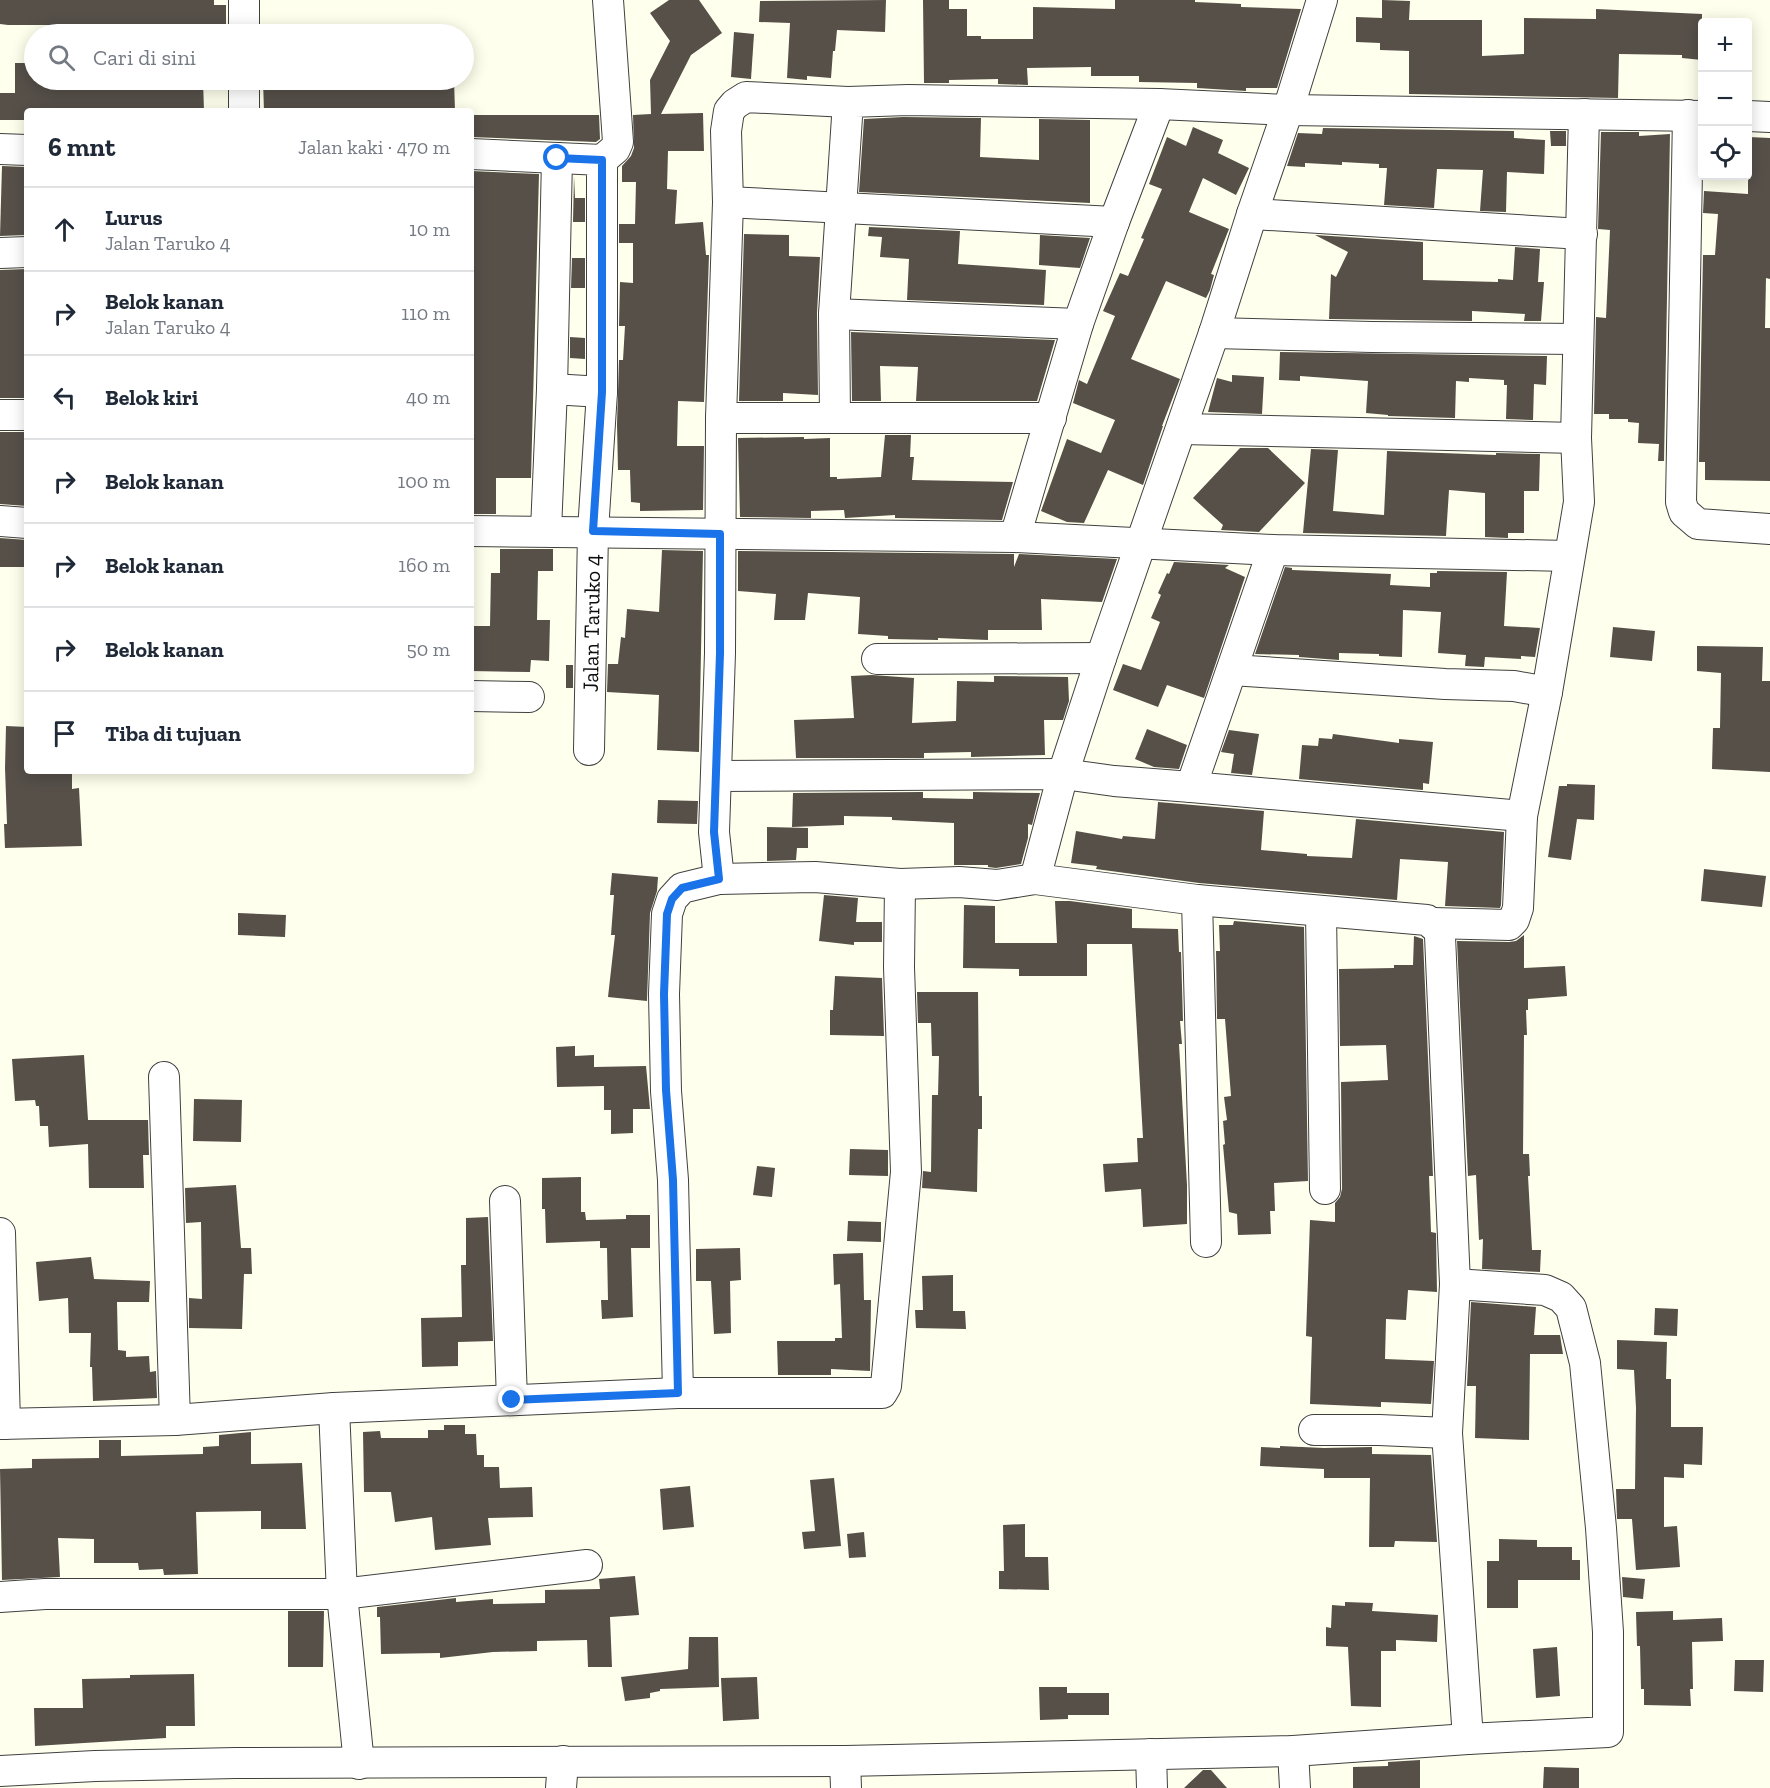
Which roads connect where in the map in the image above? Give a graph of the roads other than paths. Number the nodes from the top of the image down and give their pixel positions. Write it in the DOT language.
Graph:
graph roads {
  1 [pos="244,0"];
  2 [pos="609,0"];
  3 [pos="1322,0"];
  4 [pos="244,24"];
  5 [pos="244,90"];
  6 [pos="848,102"];
  7 [pos="1159,104"];
  8 [pos="244,108"];
  9 [pos="1288,110"];
  10 [pos="1584,114"];
  11 [pos="1695,116"];
  12 [pos="1752,116"];
  13 [pos="1770,117"];
  14 [pos="0,149"];
  15 [pos="24,150"];
  16 [pos="474,154"];
  17 [pos="557,158"];
  18 [pos="602,160"];
  19 [pos="728,202"];
  20 [pos="841,207"];
  21 [pos="1252,214"];
  22 [pos="1114,222"];
  23 [pos="1582,234"];
  24 [pos="24,252"];
  25 [pos="0,253"];
  26 [pos="834,314"];
  27 [pos="1078,324"];
  28 [pos="1214,333"];
  29 [pos="1578,339"];
  30 [pos="552,389"];
  31 [pos="602,392"];
  32 [pos="0,415"];
  33 [pos="24,415"];
  34 [pos="721,418"];
  35 [pos="835,418"];
  36 [pos="1051,418"];
  37 [pos="1182,429"];
  38 [pos="1576,438"];
  39 [pos="0,521"];
  40 [pos="24,523"];
  41 [pos="1770,529"];
  42 [pos="546,530"];
  43 [pos="474,531"];
  44 [pos="593,531"];
  45 [pos="720,534"];
  46 [pos="1015,537"];
  47 [pos="1141,543"];
  48 [pos="1273,550"];
  49 [pos="1569,556"];
  50 [pos="1101,658"];
  51 [pos="877,659"];
  52 [pos="1232,670"];
  53 [pos="1547,692"];
  54 [pos="474,696"];
  55 [pos="529,697"];
  56 [pos="589,750"];
  57 [pos="1063,774"];
  58 [pos="717,776"];
  59 [pos="1191,787"];
  60 [pos="1522,816"];
  61 [pos="719,879"];
  62 [pos="1035,879"];
  63 [pos="900,884"];
  64 [pos="1197,900"];
  65 [pos="1321,912"];
  66 [pos="1433,923"];
  67 [pos="164,1077"];
  68 [pos="1324,1190"];
  69 [pos="505,1201"];
  70 [pos="0,1233"];
  71 [pos="1206,1242"];
  72 [pos="1455,1284"];
  73 [pos="678,1393"];
  74 [pos="512,1400"];
  75 [pos="334,1408"];
  76 [pos="175,1420"];
  77 [pos="3,1424"];
  78 [pos="1314,1430"];
  79 [pos="1447,1433"];
  80 [pos="587,1565"];
  81 [pos="342,1594"];
  82 [pos="0,1597"];
  83 [pos="1467,1739"];
  84 [pos="1293,1751"];
  85 [pos="1151,1754"];
  86 [pos="359,1764"];
  87 [pos="0,1771"];
  88 [pos="562,1774"];
  89 [pos="846,1774"];
  90 [pos="401,1776"];
  91 [pos="95,1777"];
  92 [pos="1152,1788"];
  93 [pos="1294,1788"];
  1 -- 4 [label="street"];
  2 -- 18 [label="street"];
  3 -- 9 [label="street"];
  5 -- 8 [label="street"];
  6 -- 7 [label="street"];
  6 -- 19 [label="street"];
  6 -- 20 [label="street"];
  7 -- 9 [label="street"];
  7 -- 22 [label="street"];
  9 -- 10 [label="street"];
  9 -- 21 [label="street"];
  10 -- 11 [label="street"];
  10 -- 23 [label="street"];
  11 -- 41 [label="street"];
  12 -- 13 [label="street"];
  14 -- 15 [label="street"];
  16 -- 17 [label="street"];
  17 -- 18 [label="street"];
  17 -- 30 [label="street"];
  18 -- 31 [label="street, Jalan Taruko 4"];
  19 -- 20 [label="street"];
  19 -- 34 [label="street"];
  20 -- 22 [label="street"];
  20 -- 26 [label="street"];
  21 -- 23 [label="street"];
  21 -- 28 [label="street"];
  22 -- 27 [label="street"];
  23 -- 29 [label="street"];
  24 -- 25 [label="street"];
  26 -- 27 [label="street"];
  26 -- 35 [label="street"];
  27 -- 36 [label="street"];
  28 -- 29 [label="street"];
  28 -- 37 [label="street"];
  29 -- 38 [label="street"];
  30 -- 31 [label="street"];
  30 -- 42 [label="street"];
  31 -- 44 [label="street, Jalan Taruko 4"];
  32 -- 33 [label="street"];
  34 -- 35 [label="street"];
  34 -- 45 [label="street"];
  35 -- 36 [label="street"];
  36 -- 46 [label="street"];
  37 -- 38 [label="street"];
  37 -- 47 [label="street"];
  38 -- 49 [label="street"];
  39 -- 40 [label="street"];
  42 -- 43 [label="street"];
  42 -- 44 [label="street"];
  44 -- 45 [label="street"];
  44 -- 56 [label="street, Jalan Taruko 4"];
  45 -- 46 [label="street"];
  45 -- 58 [label="street"];
  46 -- 47 [label="street"];
  47 -- 48 [label="street"];
  47 -- 50 [label="street"];
  48 -- 49 [label="street"];
  48 -- 52 [label="street"];
  49 -- 53 [label="street"];
  50 -- 51 [label="street"];
  50 -- 57 [label="street"];
  52 -- 53 [label="street"];
  52 -- 59 [label="street"];
  53 -- 60 [label="street"];
  54 -- 55 [label="street"];
  57 -- 58 [label="street"];
  57 -- 59 [label="street"];
  57 -- 62 [label="street"];
  58 -- 61 [label="street"];
  59 -- 60 [label="street"];
  60 -- 66 [label="street"];
  61 -- 63 [label="street"];
  61 -- 73 [label="street"];
  62 -- 63 [label="street"];
  62 -- 64 [label="street"];
  63 -- 73 [label="street"];
  64 -- 65 [label="street"];
  64 -- 71 [label="street"];
  65 -- 66 [label="street"];
  65 -- 68 [label="street"];
  66 -- 72 [label="street"];
  67 -- 76 [label="street"];
  69 -- 74 [label="street"];
  70 -- 77 [label="street"];
  72 -- 79 [label="street"];
  72 -- 83 [label="street"];
  73 -- 74 [label="street"];
  74 -- 75 [label="street"];
  75 -- 76 [label="street"];
  75 -- 81 [label="street"];
  76 -- 77 [label="street"];
  78 -- 79 [label="street"];
  79 -- 83 [label="street"];
  80 -- 81 [label="street"];
  81 -- 82 [label="street"];
  81 -- 86 [label="street"];
  83 -- 84 [label="street"];
  84 -- 85 [label="street"];
  84 -- 93 [label="street"];
  85 -- 89 [label="street"];
  85 -- 92 [label="street"];
  86 -- 90 [label="street"];
  86 -- 91 [label="street"];
  87 -- 91 [label="street"];
  88 -- 89 [label="street"];
  88 -- 90 [label="street"];
}
